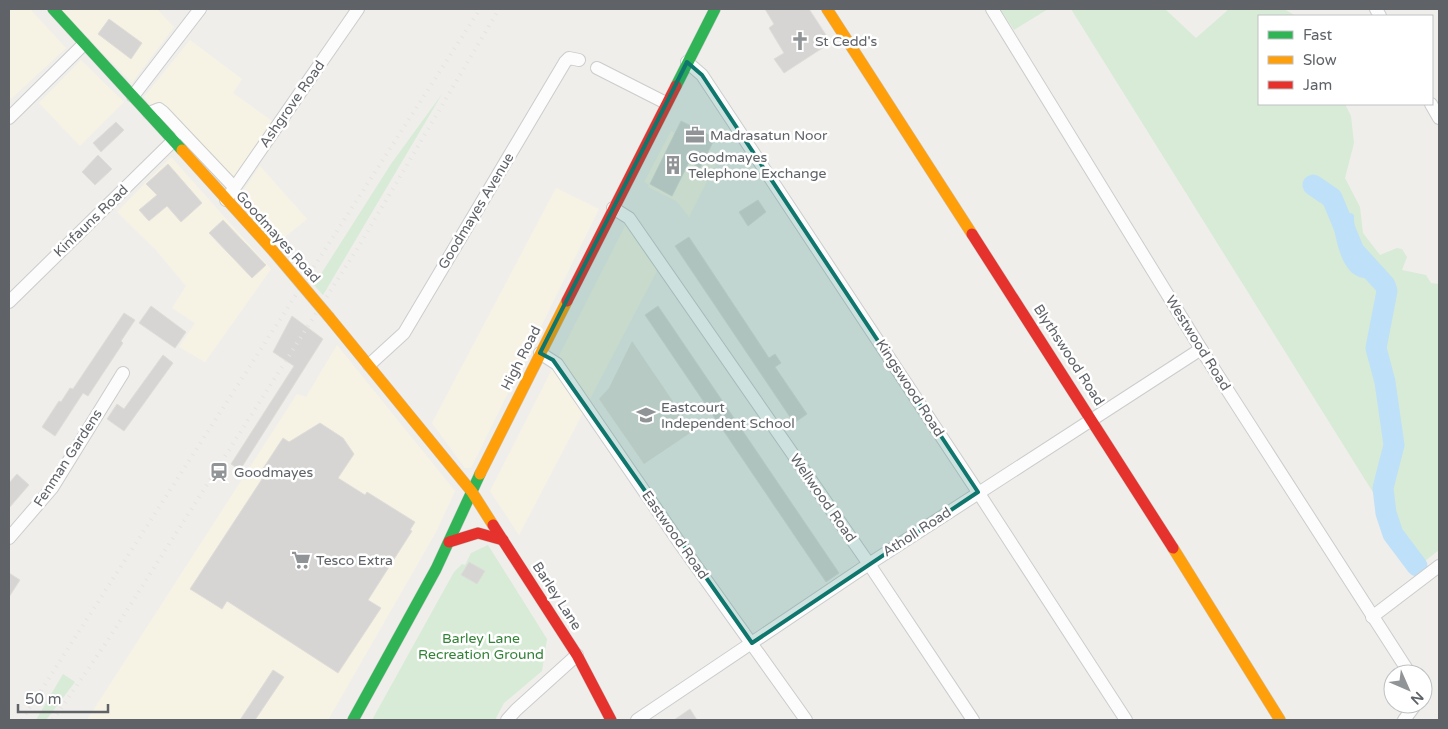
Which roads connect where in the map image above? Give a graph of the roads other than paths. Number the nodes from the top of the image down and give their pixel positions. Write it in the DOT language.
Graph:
graph roads {
  1 [pos="53,9"];
  2 [pos="200,9"];
  3 [pos="358,9"];
  4 [pos="715,9"];
  5 [pos="827,9"];
  6 [pos="992,9"];
  7 [pos="84,44"];
  8 [pos="579,60"];
  9 [pos="687,62"];
  10 [pos="597,68"];
  11 [pos="133,96"];
  12 [pos="666,103"];
  13 [pos="1432,105"];
  14 [pos="149,113"];
  15 [pos="9,118"];
  16 [pos="1439,118"];
  17 [pos="174,140"];
  18 [pos="234,188"];
  19 [pos="226,200"];
  20 [pos="613,208"];
  21 [pos="9,302"];
  22 [pos="1201,349"];
  23 [pos="540,353"];
  24 [pos="369,365"];
  25 [pos="123,374"];
  26 [pos="1093,420"];
  27 [pos="472,492"];
  28 [pos="978,492"];
  29 [pos="9,538"];
  30 [pos="503,540"];
  31 [pos="449,542"];
  32 [pos="869,564"];
  33 [pos="1439,566"];
  34 [pos="1372,617"];
  35 [pos="752,643"];
  36 [pos="577,655"];
  37 [pos="1403,664"];
  38 [pos="353,720"];
  39 [pos="507,720"];
  40 [pos="611,720"];
  41 [pos="636,720"];
  42 [pos="806,720"];
  43 [pos="973,720"];
  44 [pos="1126,720"];
  45 [pos="1280,720"];
  1 -- 7 [label="main road, Goodmayes Road"];
  2 -- 11 [label="street"];
  3 -- 18 [label="street, Ashgrove Road"];
  4 -- 9 [label="main road, High Road"];
  5 -- 26 [label="main road, Blythswood Road"];
  6 -- 22 [label="street, Westwood Road"];
  7 -- 11 [label="main road, Goodmayes Road"];
  7 -- 15 [label="street"];
  8 -- 24 [label="street, Goodmayes Avenue"];
  9 -- 12 [label="main road, High Road"];
  9 -- 28 [label="street, Kingswood Road"];
  10 -- 12 [label="street"];
  11 -- 14 [label="main road, Goodmayes Road"];
  12 -- 20 [label="main road, High Road"];
  13 -- 16 [label="street"];
  14 -- 17 [label="main road, Goodmayes Road"];
  14 -- 18 [label="street"];
  17 -- 19 [label="main road, Goodmayes Road"];
  17 -- 21 [label="street, Kinfauns Road"];
  18 -- 19 [label="street, Ashgrove Road"];
  19 -- 24 [label="main road, Goodmayes Road, bridge"];
  20 -- 23 [label="main road, High Road"];
  20 -- 32 [label="street, Wellwood Road"];
  22 -- 26 [label="street, Atholl Road"];
  22 -- 34 [label="street, Westwood Road"];
  23 -- 27 [label="main road, High Road"];
  23 -- 35 [label="street, Eastwood Road"];
  24 -- 27 [label="main road, Goodmayes Road"];
  25 -- 29 [label="street, Fenman Gardens"];
  26 -- 28 [label="street, Atholl Road"];
  26 -- 45 [label="main road, Blythswood Road"];
  27 -- 30 [label="main road, Barley Lane"];
  27 -- 31 [label="main road, High Road"];
  28 -- 32 [label="street, Atholl Road"];
  28 -- 44 [label="street, Kingswood Road"];
  30 -- 31 [label="main road"];
  30 -- 36 [label="main road, Barley Lane"];
  31 -- 38 [label="main road, High Road"];
  32 -- 35 [label="street, Atholl Road"];
  32 -- 43 [label="street, Wellwood Road"];
  33 -- 34 [label="street"];
  34 -- 37 [label="street, Westwood Road"];
  35 -- 41 [label="street, Atholl Road"];
  35 -- 42 [label="street, Eastwood Road"];
  36 -- 39 [label="street"];
  36 -- 40 [label="main road, Barley Lane"];
}
